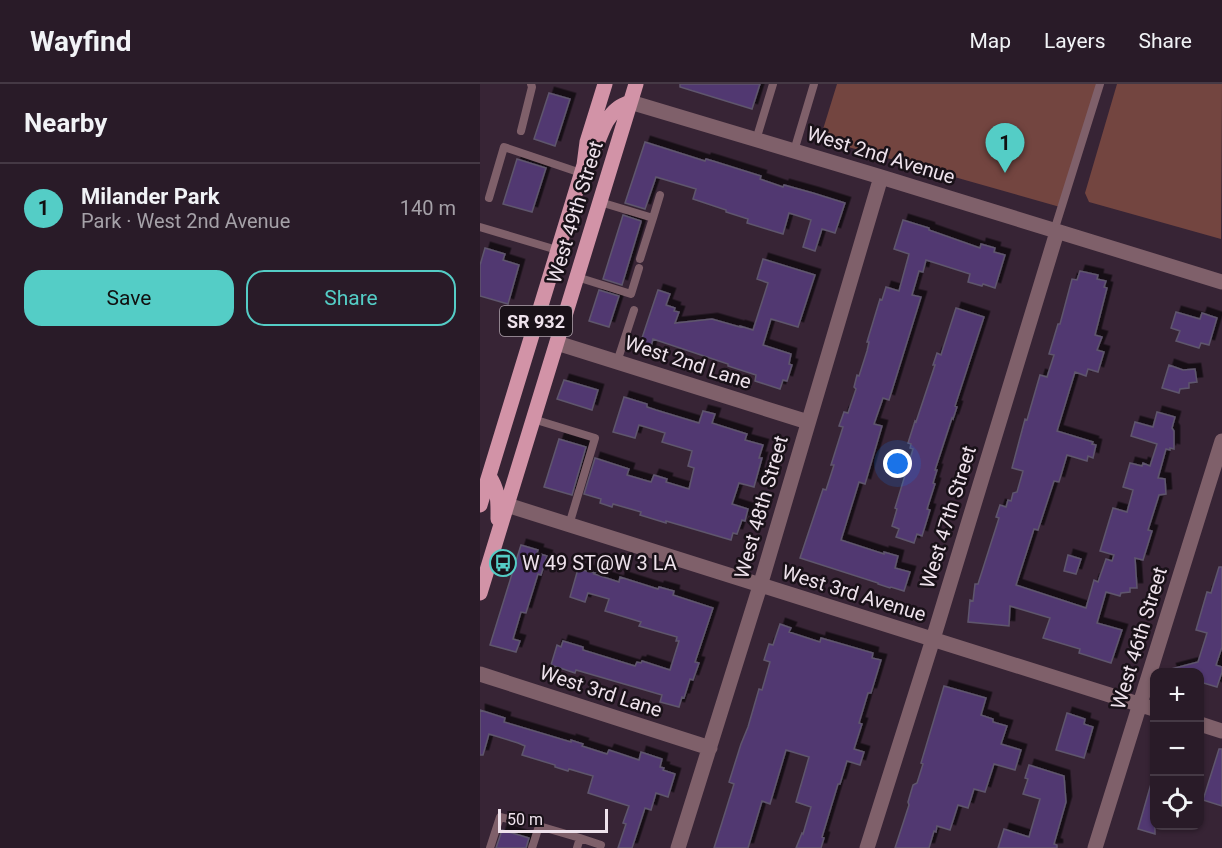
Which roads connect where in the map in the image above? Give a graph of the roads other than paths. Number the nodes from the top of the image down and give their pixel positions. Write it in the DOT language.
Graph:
graph roads {
  1 [pos="531,84"];
  2 [pos="605,84"];
  3 [pos="625,84"];
  4 [pos="636,84"];
  5 [pos="773,84"];
  6 [pos="814,84"];
  7 [pos="1100,84"];
  8 [pos="630,102"];
  9 [pos="521,131"];
  10 [pos="756,140"];
  11 [pos="794,151"];
  12 [pos="583,169"];
  13 [pos="882,177"];
  14 [pos="660,195"];
  15 [pos="489,198"];
  16 [pos="600,202"];
  17 [pos="653,218"];
  18 [pos="480,227"];
  19 [pos="1056,231"];
  20 [pos="557,250"];
  21 [pos="577,277"];
  22 [pos="1221,278"];
  23 [pos="634,310"];
  24 [pos="557,342"];
  25 [pos="617,362"];
  26 [pos="533,419"];
  27 [pos="807,422"];
  28 [pos="1222,441"];
  29 [pos="524,447"];
  30 [pos="484,475"];
  31 [pos="480,505"];
  32 [pos="507,505"];
  33 [pos="569,525"];
  34 [pos="497,534"];
  35 [pos="760,585"];
  36 [pos="480,593"];
  37 [pos="933,639"];
  38 [pos="480,674"];
  39 [pos="1147,707"];
  40 [pos="1204,724"];
  41 [pos="1222,731"];
  42 [pos="710,748"];
  43 [pos="517,821"];
  44 [pos="580,838"];
  45 [pos="601,845"];
  46 [pos="490,848"];
  47 [pos="532,848"];
  48 [pos="577,848"];
  49 [pos="678,848"];
  50 [pos="867,848"];
  51 [pos="1095,848"];
  1 -- 9 [label="lane"];
  2 -- 12 [label="main road, West 49th Street / SR 932"];
  3 -- 8 [label="main road"];
  4 -- 8 [label="main road, West 49th Street / SR 932"];
  5 -- 10 [label="lane"];
  6 -- 11 [label="lane"];
  7 -- 19 [label="lane"];
  8 -- 10 [label="street, West 2nd Avenue"];
  8 -- 12 [label="main road"];
  8 -- 16 [label="main road, West 49th Street / SR 932"];
  10 -- 11 [label="street, West 2nd Avenue"];
  11 -- 13 [label="street, West 2nd Avenue"];
  12 -- 15 [label="lane"];
  12 -- 20 [label="main road, West 49th Street / SR 932"];
  13 -- 19 [label="street, West 2nd Avenue"];
  13 -- 27 [label="street, West 48th Street"];
  14 -- 17 [label="lane"];
  16 -- 17 [label="lane"];
  16 -- 21 [label="main road, West 49th Street / SR 932"];
  17 -- 21 [label="lane"];
  18 -- 20 [label="lane"];
  19 -- 22 [label="street, West 2nd Avenue"];
  19 -- 37 [label="street, West 47th Street"];
  20 -- 30 [label="main road, West 49th Street / SR 932"];
  21 -- 24 [label="main road, West 49th Street / SR 932"];
  23 -- 25 [label="lane"];
  24 -- 25 [label="street, West 2nd Lane"];
  24 -- 26 [label="main road, West 49th Street / SR 932"];
  25 -- 27 [label="street, West 2nd Lane"];
  26 -- 29 [label="main road, West 49th Street / SR 932"];
  26 -- 33 [label="lane"];
  27 -- 35 [label="street, West 48th Street"];
  28 -- 39 [label="street, West 46th Street"];
  29 -- 30 [label="main road"];
  29 -- 32 [label="main road, West 49th Street / SR 932"];
  30 -- 31 [label="main road, West 49th Street / SR 932"];
  30 -- 34 [label="main road"];
  32 -- 33 [label="street, West 3rd Avenue"];
  32 -- 34 [label="main road, West 49th Street / SR 932"];
  33 -- 35 [label="street, West 3rd Avenue"];
  34 -- 36 [label="main road, West 49th Street / SR 932"];
  35 -- 37 [label="street, West 3rd Avenue"];
  35 -- 42 [label="street, West 48th Street"];
  37 -- 39 [label="street, West 3rd Avenue"];
  37 -- 50 [label="street, West 47th Street"];
  38 -- 42 [label="street, West 3rd Lane"];
  39 -- 51 [label="street, West 46th Street"];
  40 -- 41 [label="street"];
  42 -- 49 [label="street, West 48th Street"];
  43 -- 46 [label="lane"];
  44 -- 45 [label="lane"];
  44 -- 47 [label="lane"];
  44 -- 48 [label="lane"];
}
